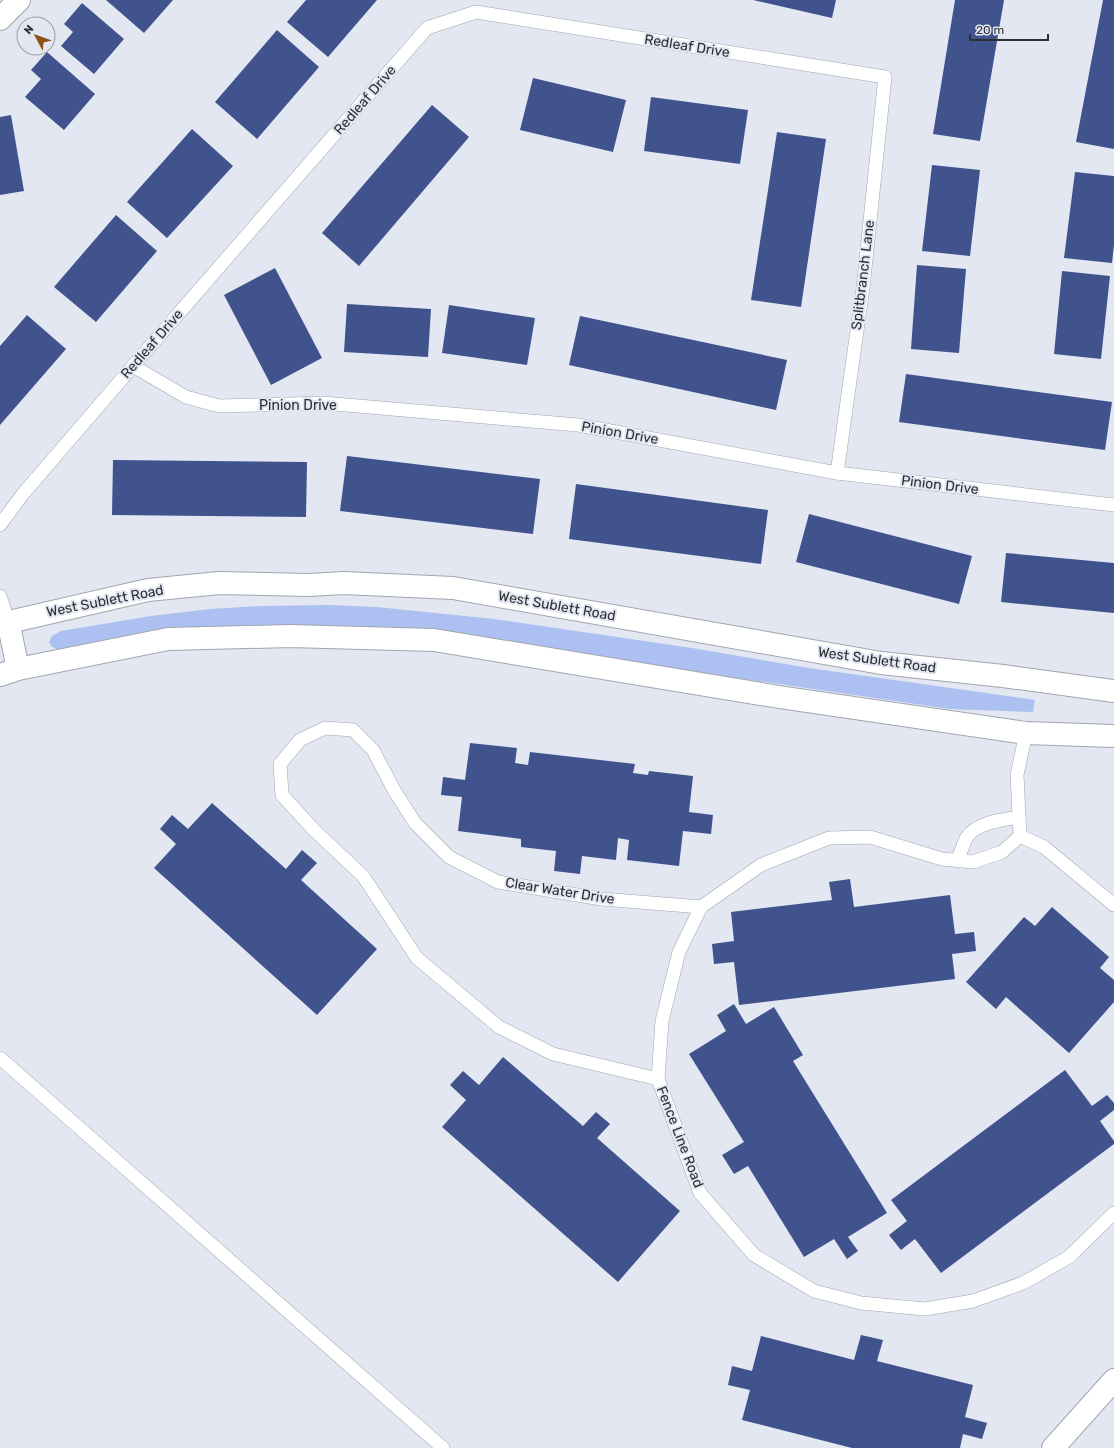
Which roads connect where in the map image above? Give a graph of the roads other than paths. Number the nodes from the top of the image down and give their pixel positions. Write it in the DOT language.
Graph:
graph roads {
  1 [pos="19,0"];
  2 [pos="0,18"];
  3 [pos="885,77"];
  4 [pos="133,366"];
  5 [pos="837,473"];
  6 [pos="1114,505"];
  7 [pos="0,525"];
  8 [pos="0,596"];
  9 [pos="4,623"];
  10 [pos="9,672"];
  11 [pos="1114,691"];
  12 [pos="1026,733"];
  13 [pos="1114,736"];
  14 [pos="1019,817"];
  15 [pos="1020,836"];
  16 [pos="957,860"];
  17 [pos="1114,906"];
  18 [pos="701,907"];
  19 [pos="0,1058"];
  20 [pos="658,1079"];
  21 [pos="1114,1213"];
  22 [pos="1114,1380"];
  23 [pos="443,1448"];
  24 [pos="1053,1448"];
  1 -- 2 [label="main road"];
  3 -- 4 [label="lane, Redleaf Drive"];
  3 -- 5 [label="lane, Splitbranch Lane"];
  4 -- 5 [label="lane, Pinion Drive"];
  4 -- 7 [label="lane, Redleaf Drive"];
  5 -- 6 [label="lane, Pinion Drive"];
  8 -- 9 [label="lane"];
  9 -- 10 [label="main road"];
  9 -- 11 [label="main road, West Sublett Road"];
  10 -- 12 [label="main road"];
  12 -- 13 [label="main road"];
  12 -- 14 [label="lane"];
  14 -- 15 [label="lane"];
  14 -- 16 [label="lane"];
  15 -- 16 [label="lane, Fence Line Road"];
  15 -- 17 [label="lane"];
  16 -- 18 [label="lane, Fence Line Road"];
  18 -- 20 [label="lane, Fence Line Road"];
  18 -- 20 [label="lane, Clear Water Drive"];
  19 -- 23 [label="lane"];
  20 -- 21 [label="lane, Fence Line Road"];
  22 -- 24 [label="main road"];
}
